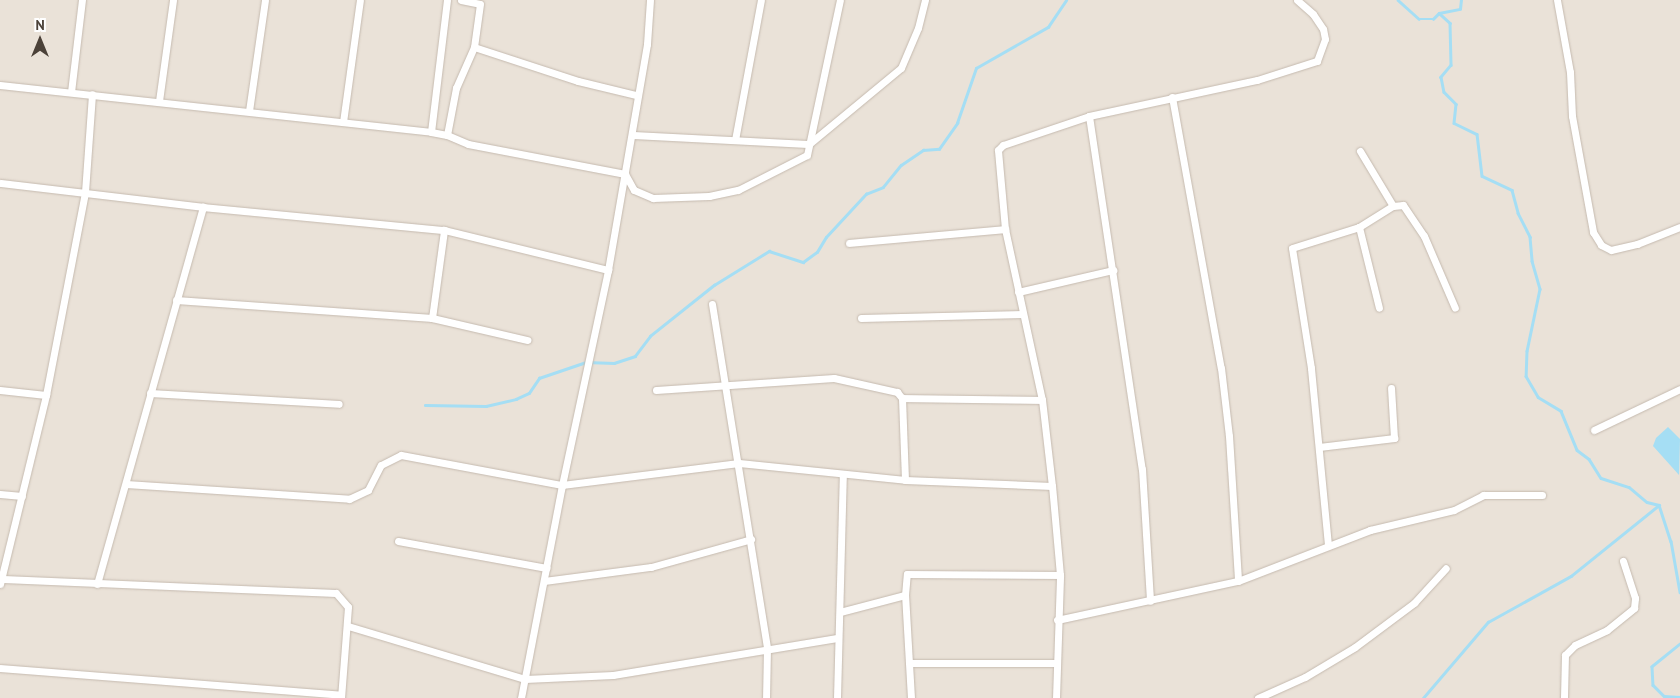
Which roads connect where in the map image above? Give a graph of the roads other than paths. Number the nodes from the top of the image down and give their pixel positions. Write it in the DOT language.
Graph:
graph roads {
  1 [pos="82,0"];
  2 [pos="173,0"];
  3 [pos="265,0"];
  4 [pos="360,0"];
  5 [pos="447,0"];
  6 [pos="461,0"];
  7 [pos="650,0"];
  8 [pos="761,0"];
  9 [pos="840,0"];
  10 [pos="925,0"];
  11 [pos="1297,0"];
  12 [pos="1557,0"];
  13 [pos="481,2"];
  14 [pos="474,48"];
  15 [pos="0,85"];
  16 [pos="71,92"];
  17 [pos="92,94"];
  18 [pos="636,95"];
  19 [pos="1172,97"];
  20 [pos="159,101"];
  21 [pos="249,111"];
  22 [pos="1089,116"];
  23 [pos="343,122"];
  24 [pos="431,132"];
  25 [pos="447,135"];
  26 [pos="632,135"];
  27 [pos="735,140"];
  28 [pos="809,144"];
  29 [pos="1360,151"];
  30 [pos="625,174"];
  31 [pos="0,183"];
  32 [pos="85,192"];
  33 [pos="1393,206"];
  34 [pos="203,207"];
  35 [pos="1359,227"];
  36 [pos="1680,227"];
  37 [pos="1005,229"];
  38 [pos="444,230"];
  39 [pos="850,243"];
  40 [pos="608,270"];
  41 [pos="1113,270"];
  42 [pos="1018,292"];
  43 [pos="176,300"];
  44 [pos="712,304"];
  45 [pos="1379,308"];
  46 [pos="1455,308"];
  47 [pos="1023,314"];
  48 [pos="432,318"];
  49 [pos="861,318"];
  50 [pos="527,340"];
  51 [pos="726,383"];
  52 [pos="1391,388"];
  53 [pos="1680,389"];
  54 [pos="0,390"];
  55 [pos="656,390"];
  56 [pos="150,393"];
  57 [pos="46,395"];
  58 [pos="902,398"];
  59 [pos="1042,400"];
  60 [pos="339,404"];
  61 [pos="1594,430"];
  62 [pos="1319,447"];
  63 [pos="739,463"];
  64 [pos="843,475"];
  65 [pos="905,480"];
  66 [pos="126,484"];
  67 [pos="562,485"];
  68 [pos="1052,486"];
  69 [pos="0,494"];
  70 [pos="1542,495"];
  71 [pos="22,496"];
  72 [pos="751,539"];
  73 [pos="398,540"];
  74 [pos="1328,545"];
  75 [pos="1624,561"];
  76 [pos="547,568"];
  77 [pos="1446,568"];
  78 [pos="1060,575"];
  79 [pos="1,581"];
  80 [pos="544,581"];
  81 [pos="1238,581"];
  82 [pos="96,584"];
  83 [pos="905,595"];
  84 [pos="1150,601"];
  85 [pos="840,612"];
  86 [pos="1057,620"];
  87 [pos="348,626"];
  88 [pos="837,638"];
  89 [pos="767,648"];
  90 [pos="911,663"];
  91 [pos="1057,663"];
  92 [pos="0,668"];
  93 [pos="525,679"];
  94 [pos="341,697"];
  95 [pos="521,698"];
  96 [pos="766,698"];
  97 [pos="837,698"];
  98 [pos="912,698"];
  99 [pos="1056,698"];
  100 [pos="1258,698"];
  101 [pos="1564,698"];
  1 -- 16 [label="street"];
  2 -- 20 [label="street"];
  3 -- 21 [label="street"];
  4 -- 23 [label="street"];
  5 -- 24 [label="street"];
  6 -- 13 [label="street"];
  7 -- 18 [label="street"];
  8 -- 27 [label="street"];
  9 -- 28 [label="street"];
  10 -- 28 [label="street"];
  11 -- 19 [label="street"];
  12 -- 36 [label="street"];
  13 -- 14 [label="street"];
  14 -- 18 [label="street"];
  14 -- 25 [label="street"];
  15 -- 16 [label="street"];
  16 -- 17 [label="street"];
  17 -- 20 [label="street"];
  17 -- 32 [label="street"];
  18 -- 26 [label="street"];
  19 -- 22 [label="street"];
  19 -- 81 [label="street"];
  20 -- 21 [label="street"];
  21 -- 23 [label="street"];
  22 -- 37 [label="street"];
  22 -- 41 [label="street"];
  23 -- 24 [label="street"];
  24 -- 25 [label="street"];
  25 -- 30 [label="street"];
  26 -- 27 [label="street"];
  26 -- 30 [label="street"];
  27 -- 28 [label="street"];
  28 -- 30 [label="street"];
  29 -- 33 [label="street"];
  30 -- 40 [label="street"];
  31 -- 32 [label="street"];
  32 -- 34 [label="street"];
  32 -- 57 [label="street"];
  33 -- 35 [label="street"];
  33 -- 46 [label="street"];
  34 -- 38 [label="street"];
  34 -- 43 [label="street"];
  35 -- 45 [label="street"];
  35 -- 62 [label="street"];
  37 -- 39 [label="street"];
  37 -- 42 [label="street"];
  38 -- 40 [label="street"];
  38 -- 48 [label="street"];
  40 -- 67 [label="street"];
  41 -- 42 [label="street"];
  41 -- 84 [label="street"];
  42 -- 47 [label="street"];
  43 -- 48 [label="street"];
  43 -- 56 [label="street"];
  44 -- 51 [label="street"];
  47 -- 49 [label="street"];
  47 -- 59 [label="street"];
  48 -- 50 [label="street"];
  51 -- 55 [label="street"];
  51 -- 58 [label="street"];
  51 -- 63 [label="street"];
  52 -- 62 [label="street"];
  53 -- 61 [label="street"];
  54 -- 57 [label="street"];
  56 -- 60 [label="street"];
  56 -- 66 [label="street"];
  57 -- 71 [label="street"];
  58 -- 59 [label="street"];
  58 -- 65 [label="street"];
  59 -- 68 [label="street"];
  62 -- 74 [label="street"];
  63 -- 64 [label="street"];
  63 -- 67 [label="street"];
  63 -- 72 [label="street"];
  64 -- 65 [label="street"];
  64 -- 85 [label="street"];
  65 -- 68 [label="street"];
  66 -- 67 [label="street"];
  66 -- 82 [label="street"];
  67 -- 76 [label="street"];
  68 -- 78 [label="street"];
  69 -- 71 [label="street"];
  70 -- 74 [label="street"];
  71 -- 79 [label="street"];
  72 -- 80 [label="street"];
  72 -- 89 [label="street"];
  73 -- 76 [label="street"];
  74 -- 81 [label="street"];
  75 -- 101 [label="street"];
  76 -- 80 [label="street"];
  77 -- 100 [label="street"];
  78 -- 83 [label="street"];
  78 -- 86 [label="street"];
  79 -- 82 [label="street"];
  80 -- 93 [label="street"];
  81 -- 84 [label="street"];
  82 -- 87 [label="street"];
  83 -- 85 [label="street"];
  83 -- 90 [label="street"];
  84 -- 86 [label="street"];
  85 -- 88 [label="street"];
  86 -- 91 [label="street"];
  87 -- 93 [label="street"];
  87 -- 94 [label="street"];
  88 -- 89 [label="street"];
  88 -- 97 [label="street"];
  89 -- 93 [label="street"];
  89 -- 96 [label="street"];
  90 -- 91 [label="street"];
  90 -- 98 [label="street"];
  91 -- 99 [label="street"];
  92 -- 94 [label="street"];
  93 -- 95 [label="street"];
}
